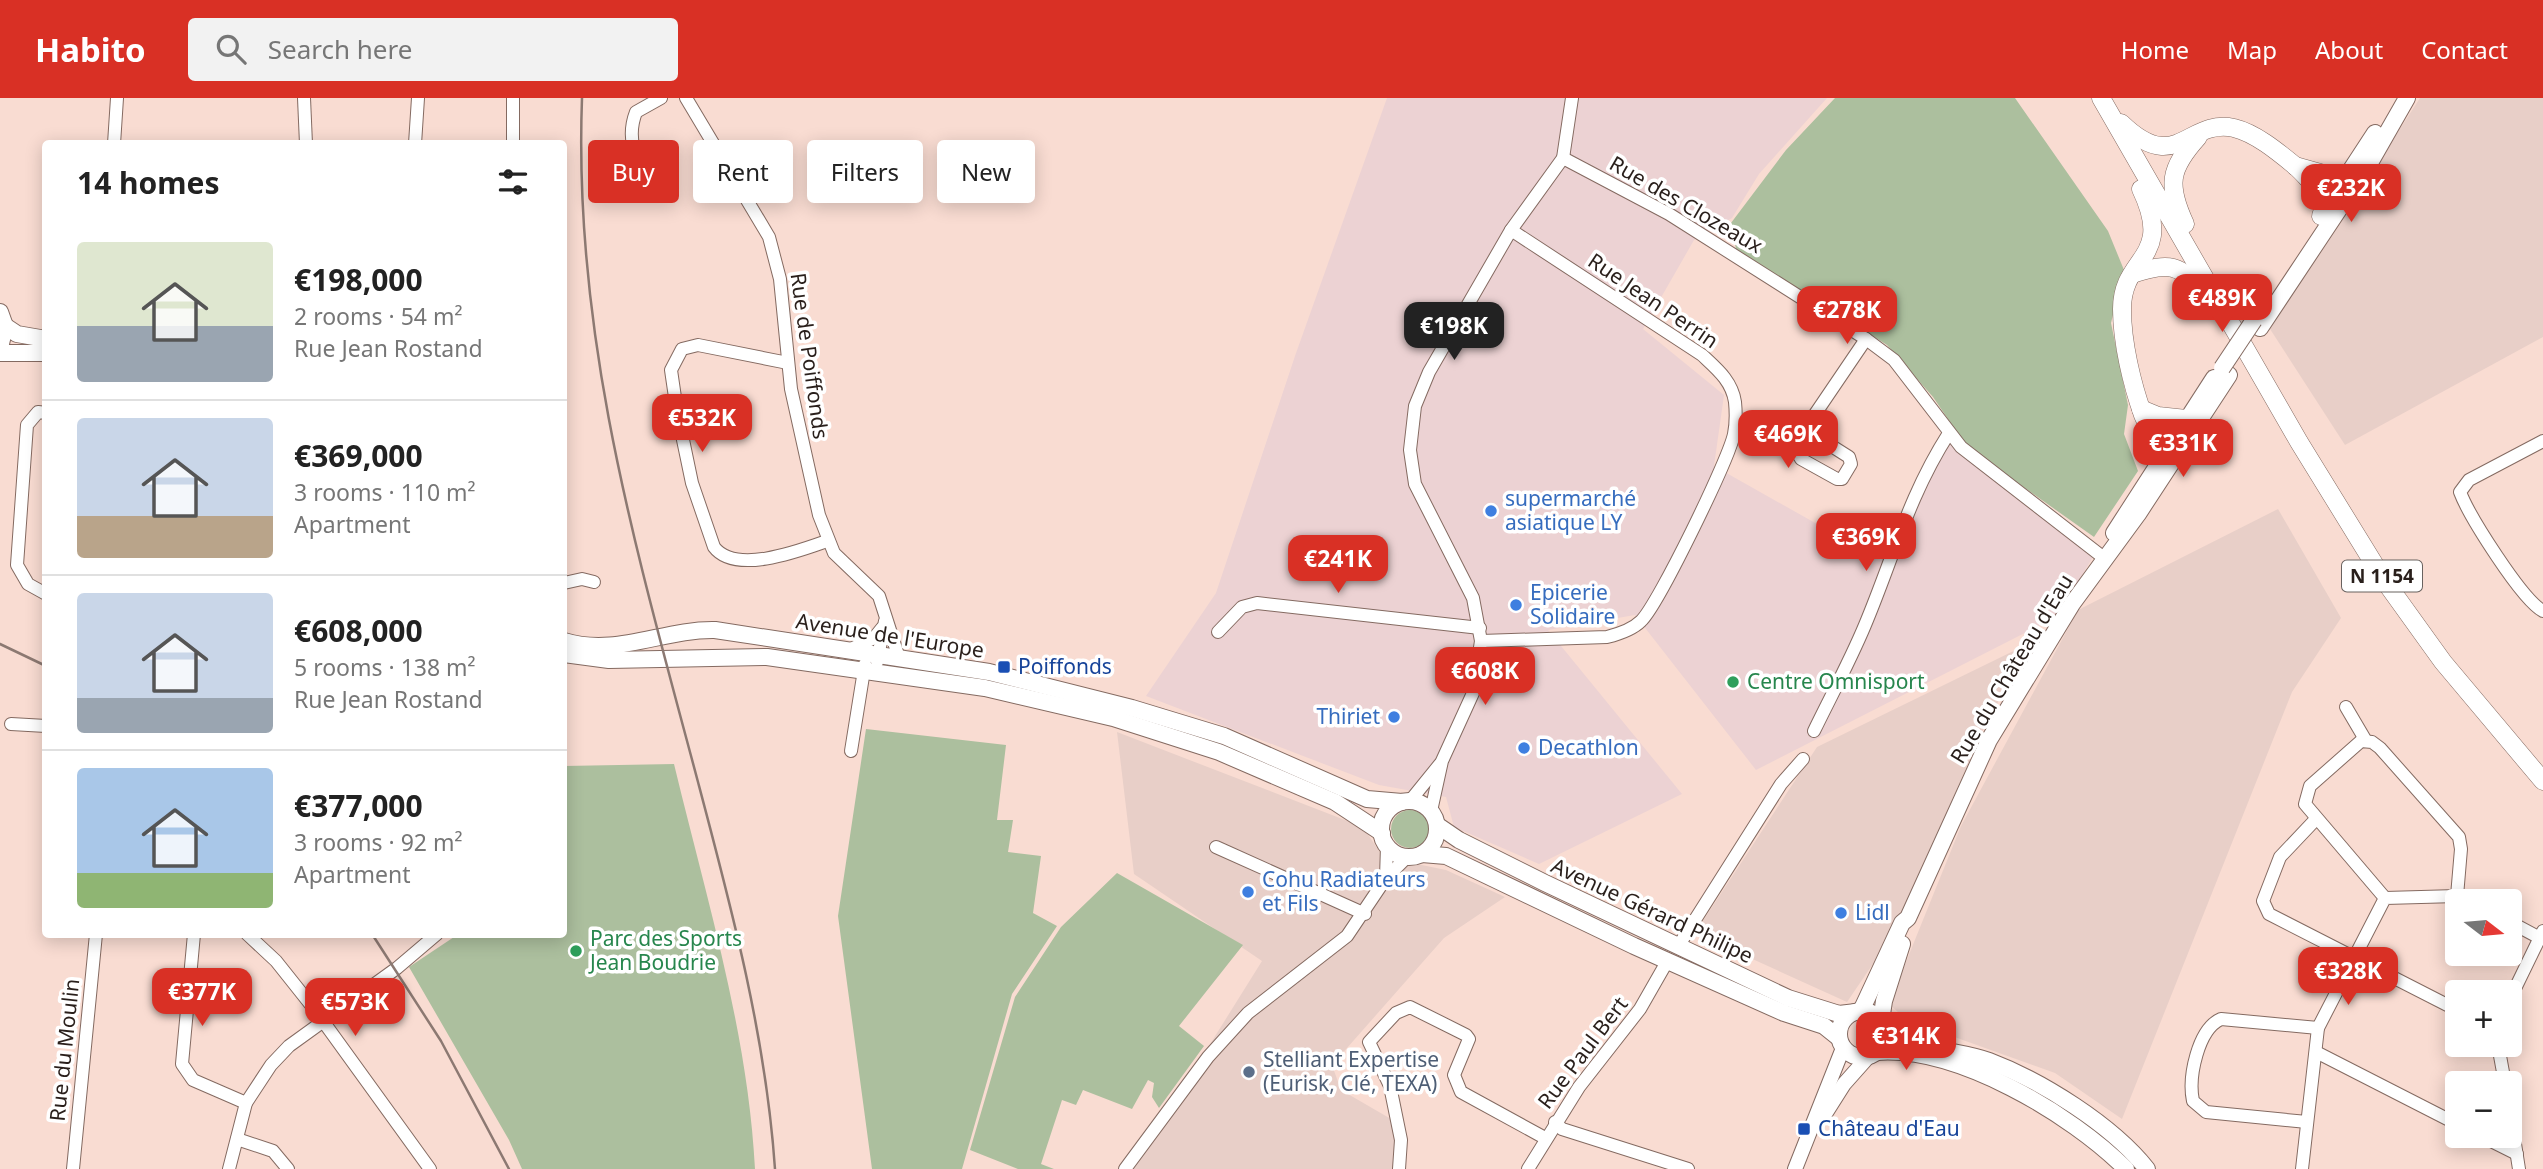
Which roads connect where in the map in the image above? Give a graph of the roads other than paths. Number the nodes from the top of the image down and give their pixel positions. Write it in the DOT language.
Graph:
graph roads {
  1 [pos="117,98"];
  2 [pos="304,98"];
  3 [pos="418,98"];
  4 [pos="513,98"];
  5 [pos="661,98"];
  6 [pos="686,98"];
  7 [pos="1572,98"];
  8 [pos="2396,98"];
  9 [pos="2407,98"];
  10 [pos="2105,104"];
  11 [pos="2200,135"];
  12 [pos="114,140"];
  13 [pos="306,140"];
  14 [pos="415,140"];
  15 [pos="513,140"];
  16 [pos="632,140"];
  17 [pos="2134,157"];
  18 [pos="1563,158"];
  19 [pos="2335,189"];
  20 [pos="2321,216"];
  21 [pos="1511,230"];
  22 [pos="2135,274"];
  23 [pos="2205,280"];
  24 [pos="2221,307"];
  25 [pos="3,319"];
  26 [pos="2257,324"];
  27 [pos="42,338"];
  28 [pos="1866,339"];
  29 [pos="0,350"];
  30 [pos="42,353"];
  31 [pos="788,363"];
  32 [pos="2225,372"];
  33 [pos="42,412"];
  34 [pos="2174,432"];
  35 [pos="1811,433"];
  36 [pos="1949,433"];
  37 [pos="2543,441"];
  38 [pos="2161,458"];
  39 [pos="827,541"];
  40 [pos="2104,558"];
  41 [pos="567,582"];
  42 [pos="594,582"];
  43 [pos="42,592"];
  44 [pos="2543,611"];
  45 [pos="886,618"];
  46 [pos="1217,632"];
  47 [pos="1480,635"];
  48 [pos="567,641"];
  49 [pos="847,650"];
  50 [pos="567,654"];
  51 [pos="873,654"];
  52 [pos="899,658"];
  53 [pos="870,671"];
  54 [pos="2346,708"];
  55 [pos="11,724"];
  56 [pos="42,726"];
  57 [pos="1814,731"];
  58 [pos="2366,741"];
  59 [pos="851,751"];
  60 [pos="1803,759"];
  61 [pos="1442,761"];
  62 [pos="2543,781"];
  63 [pos="1406,801"];
  64 [pos="1434,818"];
  65 [pos="2316,819"];
  66 [pos="1385,839"];
  67 [pos="1216,847"];
  68 [pos="1415,855"];
  69 [pos="1386,878"];
  70 [pos="2462,889"];
  71 [pos="2385,898"];
  72 [pos="2445,899"];
  73 [pos="1365,914"];
  74 [pos="1908,918"];
  75 [pos="2522,927"];
  76 [pos="2541,934"];
  77 [pos="96,938"];
  78 [pos="194,938"];
  79 [pos="251,938"];
  80 [pos="433,938"];
  81 [pos="1679,945"];
  82 [pos="2355,959"];
  83 [pos="1668,960"];
  84 [pos="2519,980"];
  85 [pos="2445,1004"];
  86 [pos="1859,1011"];
  87 [pos="322,1021"];
  88 [pos="1882,1024"];
  89 [pos="2318,1028"];
  90 [pos="1841,1043"];
  91 [pos="2316,1052"];
  92 [pos="1872,1055"];
  93 [pos="246,1103"];
  94 [pos="2445,1118"];
  95 [pos="1555,1122"];
  96 [pos="2307,1122"];
  97 [pos="1812,1132"];
  98 [pos="1545,1138"];
  99 [pos="237,1139"];
  100 [pos="2505,1148"];
  101 [pos="2516,1148"];
  102 [pos="2517,1154"];
  103 [pos="73,1169"];
  104 [pos="229,1169"];
  105 [pos="288,1169"];
  106 [pos="430,1169"];
  107 [pos="1125,1169"];
  108 [pos="1399,1169"];
  109 [pos="1528,1169"];
  110 [pos="1688,1169"];
  111 [pos="1795,1169"];
  112 [pos="2126,1169"];
  113 [pos="2147,1169"];
  114 [pos="2302,1169"];
  115 [pos="2519,1169"];
  1 -- 12 [label="street"];
  2 -- 13 [label="street"];
  3 -- 14 [label="street"];
  4 -- 15 [label="street"];
  5 -- 16 [label="street"];
  6 -- 31 [label="street, Rue de Poiffonds"];
  7 -- 18 [label="street"];
  8 -- 19 [label="main road"];
  9 -- 19 [label="main road"];
  10 -- 11 [label="main road"];
  10 -- 17 [label="main road, N 1154"];
  11 -- 19 [label="main road"];
  11 -- 23 [label="main road"];
  17 -- 22 [label="main road"];
  17 -- 23 [label="main road, N 1154"];
  18 -- 21 [label="street"];
  18 -- 28 [label="street, Rue des Clozeaux"];
  19 -- 20 [label="main road"];
  19 -- 26 [label="main road"];
  20 -- 26 [label="main road"];
  21 -- 47 [label="street"];
  21 -- 47 [label="street, Rue Jean Perrin"];
  22 -- 24 [label="main road"];
  22 -- 34 [label="main road"];
  23 -- 24 [label="main road, N 1154"];
  24 -- 62 [label="main road, N 1154"];
  25 -- 27 [label="main road"];
  25 -- 29 [label="main road"];
  26 -- 32 [label="main road"];
  28 -- 35 [label="street"];
  28 -- 36 [label="street, Rue des Clozeaux"];
  29 -- 30 [label="main road"];
  31 -- 39 [label="street, Rue de Poiffonds"];
  31 -- 39 [label="street"];
  32 -- 34 [label="main road, Rue du Château d'Eau"];
  32 -- 34 [label="main road, Rue du Château d'Eau"];
  33 -- 43 [label="street"];
  34 -- 38 [label="main road"];
  34 -- 40 [label="main road, Rue du Château d'Eau"];
  36 -- 40 [label="street, Rue des Clozeaux"];
  36 -- 57 [label="street"];
  37 -- 44 [label="street"];
  38 -- 40 [label="main road, Rue du Château d'Eau"];
  39 -- 45 [label="street, Rue de Poiffonds"];
  40 -- 74 [label="main road, Rue du Château d'Eau"];
  41 -- 42 [label="street"];
  45 -- 49 [label="street"];
  45 -- 51 [label="street"];
  45 -- 52 [label="street, Rue de Poiffonds"];
  46 -- 47 [label="street, Rue Jean Perrin"];
  47 -- 61 [label="street"];
  48 -- 49 [label="main road, Avenue de l'Europe"];
  49 -- 51 [label="main road, Avenue de l'Europe"];
  50 -- 53 [label="main road, Avenue de l'Europe"];
  51 -- 52 [label="main road, Avenue de l'Europe"];
  51 -- 53 [label="street"];
  52 -- 63 [label="main road, Avenue de l'Europe"];
  53 -- 59 [label="street"];
  53 -- 66 [label="main road, Avenue de l'Europe"];
  54 -- 58 [label="street"];
  55 -- 56 [label="street"];
  58 -- 65 [label="street"];
  58 -- 70 [label="street"];
  60 -- 81 [label="street"];
  61 -- 63 [label="street"];
  61 -- 64 [label="street"];
  63 -- 64 [label="main road"];
  63 -- 66 [label="main road"];
  64 -- 68 [label="main road"];
  64 -- 81 [label="main road, Avenue Gérard Philipe"];
  65 -- 71 [label="street"];
  65 -- 82 [label="street"];
  66 -- 68 [label="main road"];
  66 -- 69 [label="street"];
  67 -- 73 [label="street"];
  68 -- 69 [label="street"];
  68 -- 83 [label="main road, Avenue Gérard Philipe"];
  69 -- 73 [label="street"];
  71 -- 72 [label="street"];
  71 -- 82 [label="street"];
  73 -- 107 [label="street"];
  74 -- 86 [label="main road, Rue du Château d'Eau"];
  74 -- 88 [label="main road, Rue du Château d'Eau"];
  75 -- 76 [label="street"];
  76 -- 84 [label="street"];
  77 -- 103 [label="street, Rue du Moulin"];
  78 -- 93 [label="street"];
  79 -- 87 [label="street"];
  80 -- 87 [label="street"];
  81 -- 86 [label="main road, Avenue Gérard Philipe"];
  82 -- 85 [label="street"];
  82 -- 89 [label="street"];
  83 -- 90 [label="main road, Avenue Gérard Philipe"];
  83 -- 95 [label="street, Rue Paul Bert"];
  86 -- 88 [label="main road"];
  86 -- 90 [label="main road"];
  87 -- 93 [label="street"];
  87 -- 106 [label="street"];
  88 -- 92 [label="main road"];
  88 -- 113 [label="main road"];
  89 -- 91 [label="street"];
  89 -- 96 [label="street"];
  90 -- 92 [label="main road"];
  90 -- 97 [label="street"];
  91 -- 94 [label="street"];
  91 -- 96 [label="street"];
  92 -- 97 [label="street"];
  92 -- 112 [label="main road"];
  93 -- 99 [label="street"];
  95 -- 98 [label="street, Rue Paul Bert"];
  95 -- 110 [label="street"];
  96 -- 114 [label="street"];
  97 -- 111 [label="street"];
  98 -- 108 [label="street"];
  98 -- 109 [label="street, Rue Paul Bert"];
  99 -- 104 [label="street"];
  99 -- 105 [label="street"];
  100 -- 102 [label="street"];
  101 -- 102 [label="street"];
  102 -- 115 [label="street"];
}
